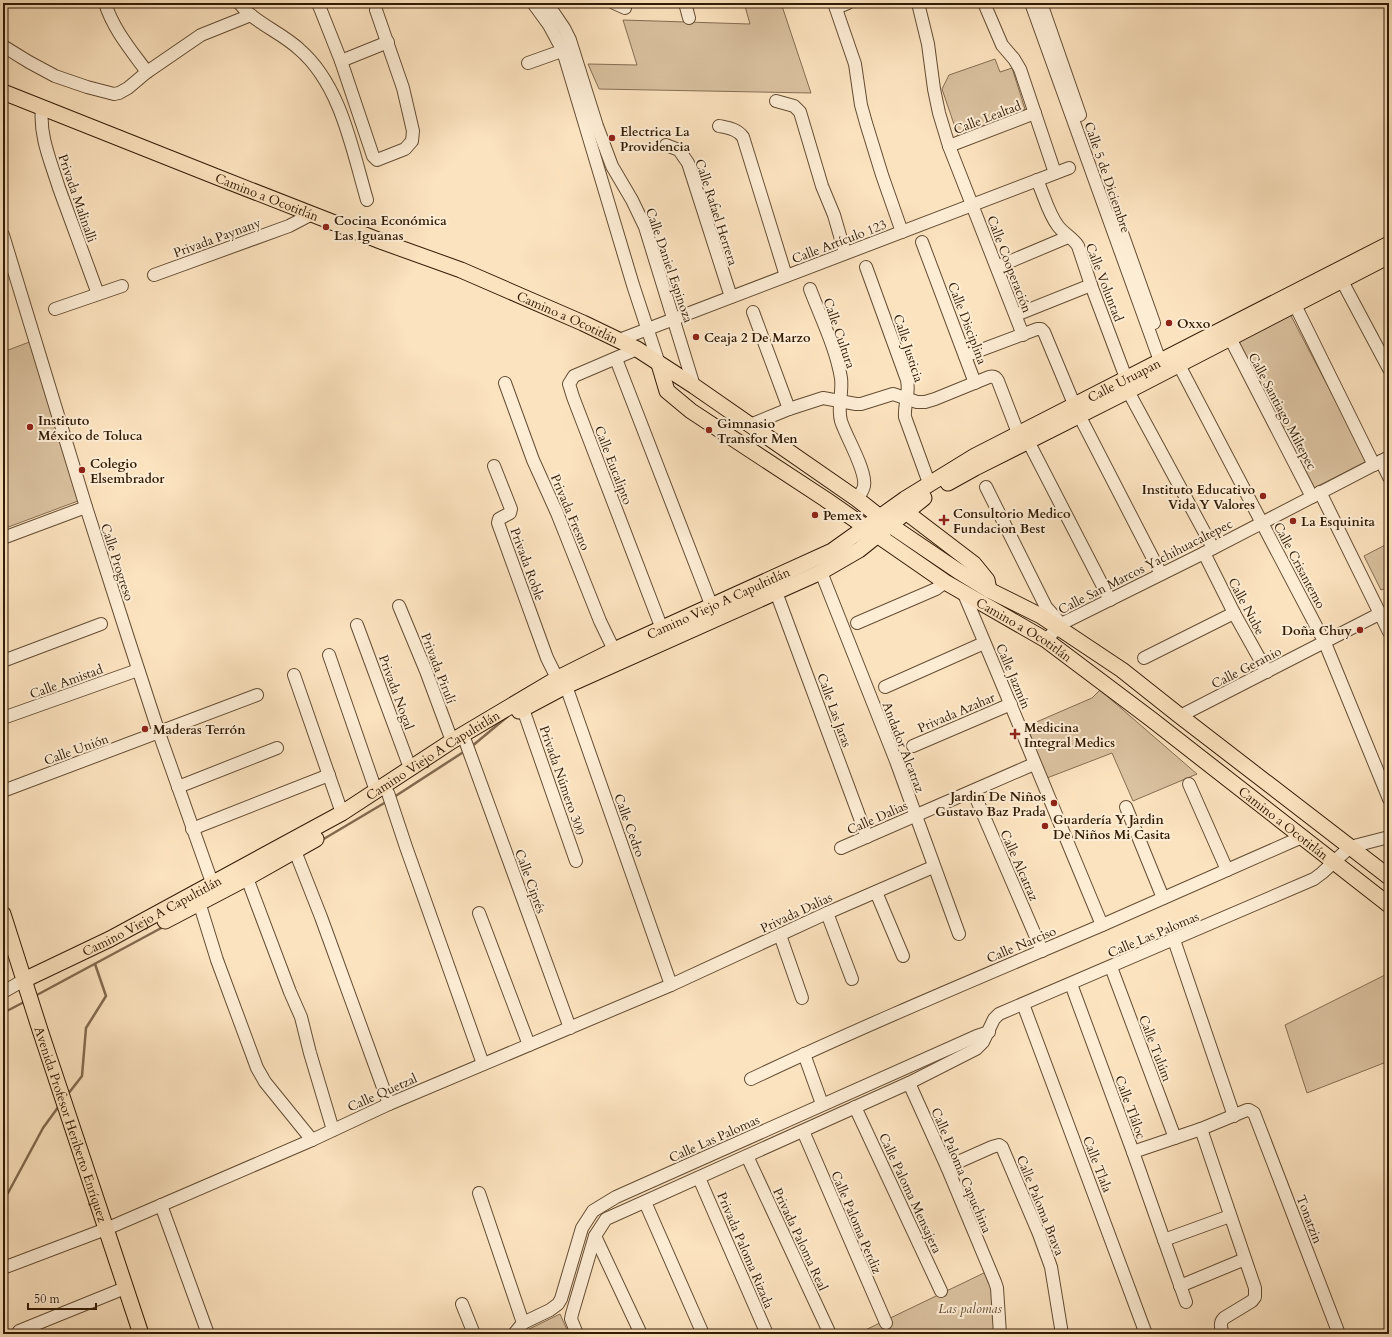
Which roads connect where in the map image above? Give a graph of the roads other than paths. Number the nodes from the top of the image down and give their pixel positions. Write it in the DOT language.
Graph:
graph roads {
  1 [pos="105,3"];
  2 [pos="239,3"];
  3 [pos="318,3"];
  4 [pos="533,3"];
  5 [pos="547,3"];
  6 [pos="685,3"];
  7 [pos="848,3"];
  8 [pos="918,3"];
  9 [pos="984,3"];
  10 [pos="1031,3"];
  11 [pos="1041,3"];
  12 [pos="835,5"];
  13 [pos="376,10"];
  14 [pos="250,15"];
  15 [pos="689,18"];
  16 [pos="388,42"];
  17 [pos="3,46"];
  18 [pos="568,49"];
  19 [pos="340,61"];
  20 [pos="528,63"];
  21 [pos="147,72"];
  22 [pos="3,92"];
  23 [pos="776,101"];
  24 [pos="42,108"];
  25 [pos="1035,113"];
  26 [pos="720,126"];
  27 [pos="666,145"];
  28 [pos="950,146"];
  29 [pos="1069,168"];
  30 [pos="1055,173"];
  31 [pos="1037,180"];
  32 [pos="367,200"];
  33 [pos="972,204"];
  34 [pos="312,214"];
  35 [pos="902,232"];
  36 [pos="3,235"];
  37 [pos="1068,237"];
  38 [pos="922,242"];
  39 [pos="1389,244"];
  40 [pos="845,253"];
  41 [pos="1389,256"];
  42 [pos="866,267"];
  43 [pos="997,267"];
  44 [pos="154,275"];
  45 [pos="786,276"];
  46 [pos="1342,281"];
  47 [pos="1091,285"];
  48 [pos="122,286"];
  49 [pos="810,289"];
  50 [pos="98,294"];
  51 [pos="731,297"];
  52 [pos="1295,305"];
  53 [pos="55,309"];
  54 [pos="754,312"];
  55 [pos="1016,315"];
  56 [pos="674,319"];
  57 [pos="648,329"];
  58 [pos="1023,335"];
  59 [pos="1230,338"];
  60 [pos="619,340"];
  61 [pos="637,349"];
  62 [pos="965,356"];
  63 [pos="616,359"];
  64 [pos="1169,361"];
  65 [pos="659,364"];
  66 [pos="1389,368"];
  67 [pos="505,383"];
  68 [pos="975,383"];
  69 [pos="1127,385"];
  70 [pos="694,386"];
  71 [pos="907,399"];
  72 [pos="840,400"];
  73 [pos="789,409"];
  74 [pos="1077,410"];
  75 [pos="750,425"];
  76 [pos="1023,437"];
  77 [pos="1381,461"];
  78 [pos="494,466"];
  79 [pos="1389,477"];
  80 [pos="929,483"];
  81 [pos="986,487"];
  82 [pos="1316,494"];
  83 [pos="857,500"];
  84 [pos="86,507"];
  85 [pos="901,508"];
  86 [pos="885,521"];
  87 [pos="1262,522"];
  88 [pos="872,531"];
  89 [pos="3,538"];
  90 [pos="1208,550"];
  91 [pos="821,572"];
  92 [pos="1161,574"];
  93 [pos="945,582"];
  94 [pos="989,590"];
  95 [pos="776,592"];
  96 [pos="964,594"];
  97 [pos="1110,600"];
  98 [pos="399,606"];
  99 [pos="712,607"];
  100 [pos="1234,613"];
  101 [pos="1381,613"];
  102 [pos="857,623"];
  103 [pos="101,624"];
  104 [pos="357,625"];
  105 [pos="1059,626"];
  106 [pos="662,629"];
  107 [pos="1389,632"];
  108 [pos="1046,640"];
  109 [pos="984,643"];
  110 [pos="1325,643"];
  111 [pos="614,650"];
  112 [pos="329,655"];
  113 [pos="1144,658"];
  114 [pos="3,661"];
  115 [pos="138,670"];
  116 [pos="1267,672"];
  117 [pos="294,676"];
  118 [pos="562,682"];
  119 [pos="885,687"];
  120 [pos="257,695"];
  121 [pos="1011,704"];
  122 [pos="523,709"];
  123 [pos="1180,716"];
  124 [pos="3,718"];
  125 [pos="159,733"];
  126 [pos="459,742"];
  127 [pos="913,746"];
  128 [pos="277,748"];
  129 [pos="1034,764"];
  130 [pos="410,768"];
  131 [pos="329,775"];
  132 [pos="1189,784"];
  133 [pos="178,787"];
  134 [pos="3,791"];
  135 [pos="973,791"];
  136 [pos="382,792"];
  137 [pos="1389,799"];
  138 [pos="1126,807"];
  139 [pos="342,813"];
  140 [pos="915,816"];
  141 [pos="192,829"];
  142 [pos="867,837"];
  143 [pos="1302,837"];
  144 [pos="1389,837"];
  145 [pos="1350,847"];
  146 [pos="841,848"];
  147 [pos="295,851"];
  148 [pos="576,861"];
  149 [pos="1332,862"];
  150 [pos="933,867"];
  151 [pos="1227,870"];
  152 [pos="1389,877"];
  153 [pos="246,878"];
  154 [pos="214,889"];
  155 [pos="876,892"];
  156 [pos="1163,898"];
  157 [pos="200,902"];
  158 [pos="1389,906"];
  159 [pos="479,913"];
  160 [pos="827,913"];
  161 [pos="3,914"];
  162 [pos="1102,925"];
  163 [pos="959,934"];
  164 [pos="780,935"];
  165 [pos="1174,940"];
  166 [pos="1042,951"];
  167 [pos="903,956"];
  168 [pos="1111,967"];
  169 [pos="852,979"];
  170 [pos="25,984"];
  171 [pos="1071,984"];
  172 [pos="671,985"];
  173 [pos="3,992"];
  174 [pos="802,998"];
  175 [pos="1023,1004"];
  176 [pos="570,1028"];
  177 [pos="989,1032"];
  178 [pos="529,1045"];
  179 [pos="804,1054"];
  180 [pos="483,1064"];
  181 [pos="751,1079"];
  182 [pos="909,1083"];
  183 [pos="389,1104"];
  184 [pos="822,1104"];
  185 [pos="855,1107"];
  186 [pos="1234,1116"];
  187 [pos="1201,1129"];
  188 [pos="333,1130"];
  189 [pos="803,1131"];
  190 [pos="1175,1138"];
  191 [pos="312,1140"];
  192 [pos="1133,1152"];
  193 [pos="747,1156"];
  194 [pos="947,1167"];
  195 [pos="700,1178"];
  196 [pos="479,1193"];
  197 [pos="645,1202"];
  198 [pos="161,1205"];
  199 [pos="1230,1216"];
  200 [pos="106,1229"];
  201 [pos="595,1236"];
  202 [pos="1164,1240"];
  203 [pos="1245,1259"];
  204 [pos="3,1268"];
  205 [pos="1180,1286"];
  206 [pos="125,1288"];
  207 [pos="941,1291"];
  208 [pos="1186,1302"];
  209 [pos="462,1304"];
  210 [pos="886,1323"];
  211 [pos="523,1324"];
  212 [pos="575,1330"];
  213 [pos="20,1331"];
  214 [pos="141,1334"];
  215 [pos="208,1334"];
  216 [pos="474,1334"];
  217 [pos="514,1334"];
  218 [pos="641,1334"];
  219 [pos="703,1334"];
  220 [pos="767,1334"];
  221 [pos="830,1334"];
  222 [pos="1000,1334"];
  223 [pos="1062,1334"];
  224 [pos="1146,1334"];
  225 [pos="1223,1334"];
  226 [pos="1339,1334"];
  1 -- 21 [label="street"];
  2 -- 14 [label="street"];
  3 -- 19 [label="street"];
  4 -- 18 [label="street, Calle Daniel Espinoza"];
  5 -- 18 [label="street, Calle Daniel Espinoza"];
  6 -- 15 [label="street"];
  7 -- 12 [label="street"];
  8 -- 28 [label="street, Calle Cooperación"];
  9 -- 25 [label="street"];
  10 -- 64 [label="street, Calle 5 de Diciembre"];
  11 -- 64 [label="street, Calle 5 de Diciembre"];
  12 -- 35 [label="street"];
  13 -- 16 [label="street"];
  14 -- 21 [label="street"];
  14 -- 32 [label="street"];
  16 -- 19 [label="street"];
  16 -- 19 [label="street"];
  17 -- 21 [label="street"];
  18 -- 20 [label="street"];
  18 -- 56 [label="street, Calle Daniel Espinoza"];
  18 -- 57 [label="street, Calle Daniel Espinoza"];
  22 -- 24 [label="main road, Camino a Ocotitlán"];
  23 -- 40 [label="street"];
  24 -- 34 [label="main road, Camino a Ocotitlán"];
  24 -- 50 [label="street, Privada Malinalli"];
  25 -- 28 [label="street, Calle Lealtad"];
  25 -- 30 [label="street"];
  26 -- 45 [label="street"];
  27 -- 51 [label="street, Calle Rafael Herrera"];
  28 -- 33 [label="street, Calle Cooperación"];
  29 -- 30 [label="street, Calle Artículo 123"];
  30 -- 31 [label="street, Calle Artículo 123"];
  31 -- 33 [label="street, Calle Artículo 123"];
  31 -- 37 [label="street, Calle Voluntad"];
  33 -- 35 [label="street, Calle Artículo 123"];
  33 -- 43 [label="street, Calle Cooperación"];
  34 -- 44 [label="street, Privada Paynany"];
  34 -- 60 [label="main road, Camino a Ocotitlán"];
  35 -- 40 [label="street, Calle Artículo 123"];
  36 -- 84 [label="street, Calle Progreso"];
  37 -- 43 [label="street"];
  37 -- 47 [label="street, Calle Voluntad"];
  38 -- 62 [label="street, Calle Disciplina"];
  39 -- 64 [label="main road, Calle Uruapan"];
  40 -- 45 [label="street, Calle Artículo 123"];
  41 -- 46 [label="main road, Calle Uruapan"];
  42 -- 71 [label="street, Calle Justicia"];
  43 -- 55 [label="street, Calle Cooperación"];
  45 -- 51 [label="street, Calle Artículo 123"];
  46 -- 52 [label="main road, Calle Uruapan"];
  46 -- 66 [label="street"];
  47 -- 55 [label="street"];
  47 -- 69 [label="street, Calle Voluntad"];
  48 -- 50 [label="street"];
  49 -- 72 [label="street, Calle Cultura"];
  50 -- 53 [label="street"];
  51 -- 56 [label="street, Calle Artículo 123"];
  52 -- 59 [label="main road, Calle Uruapan"];
  52 -- 77 [label="street"];
  54 -- 73 [label="street"];
  55 -- 58 [label="street, Calle Cooperación"];
  56 -- 57 [label="street, Calle Artículo 123"];
  56 -- 70 [label="street, Calle Daniel Espinoza"];
  57 -- 60 [label="street, Calle Artículo 123"];
  57 -- 65 [label="street, Calle Daniel Espinoza"];
  58 -- 62 [label="street"];
  58 -- 74 [label="street, Calle Cooperación"];
  59 -- 64 [label="main road, Calle Uruapan"];
  59 -- 82 [label="street, Calle Santiago Miltepec"];
  60 -- 61 [label="main road, Camino a Ocotitlán"];
  61 -- 63 [label="street, Calle Eucalipto"];
  61 -- 65 [label="main road, Camino a Ocotitlán"];
  62 -- 68 [label="street, Calle Disciplina"];
  63 -- 99 [label="street"];
  63 -- 106 [label="street, Calle Eucalipto"];
  64 -- 69 [label="main road, Calle Uruapan"];
  64 -- 87 [label="street, Calle Crisantemo"];
  65 -- 70 [label="main road, Camino a Ocotitlán"];
  65 -- 88 [label="main road, Camino a Ocotitlán"];
  67 -- 111 [label="street, Privada Fresno"];
  68 -- 71 [label="street"];
  68 -- 76 [label="street, Calle Disciplina"];
  69 -- 74 [label="main road, Calle Uruapan"];
  69 -- 90 [label="street, Calle Voluntad"];
  70 -- 75 [label="main road, Camino a Ocotitlán"];
  71 -- 72 [label="street"];
  71 -- 80 [label="street, Calle Justicia"];
  72 -- 73 [label="street"];
  72 -- 83 [label="street, Calle Cultura"];
  73 -- 75 [label="street"];
  74 -- 76 [label="main road, Calle Uruapan"];
  74 -- 92 [label="street, Calle Cooperación"];
  75 -- 83 [label="main road, Camino a Ocotitlán"];
  76 -- 80 [label="main road, Calle Uruapan"];
  76 -- 85 [label="main road, Calle Uruapan"];
  76 -- 97 [label="street"];
  77 -- 79 [label="street"];
  77 -- 82 [label="street, Calle San Marcos Yachihuacaltepec"];
  78 -- 118 [label="street, Privada Roble"];
  80 -- 85 [label="main road, Calle Uruapan"];
  81 -- 105 [label="street"];
  82 -- 87 [label="street, Calle San Marcos Yachihuacaltepec"];
  82 -- 101 [label="street, Calle Santiago Miltepec"];
  83 -- 86 [label="main road, Camino a Ocotitlán"];
  84 -- 89 [label="street"];
  84 -- 115 [label="street, Calle Progreso"];
  85 -- 86 [label="main road, Calle Uruapan"];
  85 -- 94 [label="main road"];
  86 -- 88 [label="main road, Calle Uruapan"];
  86 -- 94 [label="main road, Camino a Ocotitlán"];
  87 -- 90 [label="street, Calle San Marcos Yachihuacaltepec"];
  87 -- 110 [label="street, Calle Crisantemo"];
  88 -- 91 [label="main road, Camino Viejo A Capultitlán"];
  88 -- 93 [label="main road, Camino a Ocotitlán"];
  88 -- 99 [label="main road, Camino Viejo A Capultitlán"];
  90 -- 92 [label="street, Calle San Marcos Yachihuacaltepec"];
  90 -- 100 [label="street, Calle Nube"];
  91 -- 95 [label="main road, Camino Viejo A Capultitlán"];
  91 -- 140 [label="street, Andador Alcatraz"];
  92 -- 97 [label="street, Calle San Marcos Yachihuacaltepec"];
  93 -- 96 [label="main road, Camino a Ocotitlán"];
  93 -- 102 [label="street"];
  94 -- 105 [label="main road, Camino a Ocotitlán"];
  95 -- 118 [label="main road, Camino Viejo A Capultitlán"];
  95 -- 142 [label="street, Calle Las Jaras"];
  96 -- 108 [label="main road, Camino a Ocotitlán"];
  96 -- 109 [label="street, Calle Jazmín"];
  97 -- 105 [label="street, Calle San Marcos Yachihuacaltepec"];
  98 -- 126 [label="street, Privada Pirulí"];
  99 -- 106 [label="main road, Camino Viejo A Capultitlán"];
  100 -- 113 [label="street"];
  100 -- 116 [label="street, Calle Nube"];
  101 -- 107 [label="street, Calle Santiago Miltepec"];
  101 -- 110 [label="street, Calle Geranio"];
  103 -- 114 [label="street"];
  104 -- 130 [label="street, Privada Nogal"];
  105 -- 108 [label="street, Calle San Marcos Yachihuacaltepec"];
  105 -- 123 [label="main road, Camino a Ocotitlán"];
  106 -- 111 [label="main road, Camino Viejo A Capultitlán"];
  108 -- 143 [label="main road, Camino a Ocotitlán"];
  109 -- 119 [label="street"];
  109 -- 121 [label="street, Calle Jazmín"];
  110 -- 116 [label="street, Calle Geranio"];
  110 -- 137 [label="street, Calle Crisantemo"];
  111 -- 118 [label="main road, Camino Viejo A Capultitlán"];
  112 -- 136 [label="street"];
  115 -- 124 [label="street, Calle Amistad"];
  115 -- 125 [label="street, Calle Progreso"];
  116 -- 123 [label="street, Calle Geranio"];
  117 -- 131 [label="street"];
  118 -- 122 [label="main road, Camino Viejo A Capultitlán"];
  118 -- 126 [label="main road, Camino Viejo A Capultitlán"];
  118 -- 172 [label="street, Calle Cedro"];
  120 -- 125 [label="street, Calle Unión"];
  121 -- 127 [label="street, Privada Azahar"];
  121 -- 129 [label="street, Calle Jazmín"];
  122 -- 126 [label="main road, Camino Viejo A Capultitlán"];
  122 -- 148 [label="street, Privada Número 300"];
  123 -- 145 [label="main road, Camino a Ocotitlán"];
  125 -- 133 [label="street, Calle Progreso"];
  125 -- 134 [label="street, Calle Unión"];
  126 -- 130 [label="main road, Camino Viejo A Capultitlán"];
  126 -- 136 [label="main road, Camino Viejo A Capultitlán"];
  126 -- 176 [label="street, Calle Ciprés"];
  128 -- 133 [label="street"];
  129 -- 135 [label="street, Calle Dalias"];
  129 -- 162 [label="street, Calle Jazmín"];
  130 -- 136 [label="main road, Camino Viejo A Capultitlán"];
  131 -- 139 [label="street"];
  131 -- 141 [label="street"];
  132 -- 151 [label="street"];
  133 -- 141 [label="street, Calle Progreso"];
  135 -- 140 [label="street, Calle Dalias"];
  135 -- 166 [label="street, Calle Alcatraz"];
  136 -- 139 [label="main road, Camino Viejo A Capultitlán"];
  136 -- 147 [label="main road, Camino Viejo A Capultitlán"];
  136 -- 180 [label="street"];
  138 -- 156 [label="street"];
  139 -- 154 [label="main road, Camino Viejo A Capultitlán"];
  140 -- 142 [label="street, Calle Dalias"];
  140 -- 150 [label="street, Andador Alcatraz"];
  141 -- 154 [label="street, Calle Progreso"];
  142 -- 146 [label="street, Calle Dalias"];
  143 -- 149 [label="main road, Camino a Ocotitlán"];
  143 -- 151 [label="street, Calle Narciso"];
  144 -- 145 [label="street"];
  145 -- 149 [label="street, Calle Las Palomas"];
  145 -- 152 [label="main road, Camino a Ocotitlán"];
  147 -- 153 [label="main road, Camino Viejo A Capultitlán"];
  147 -- 183 [label="street"];
  149 -- 158 [label="main road, Camino a Ocotitlán"];
  149 -- 165 [label="street, Calle Las Palomas"];
  150 -- 155 [label="street, Privada Dalias"];
  150 -- 163 [label="street, Andador Alcatraz"];
  151 -- 156 [label="street, Calle Narciso"];
  153 -- 154 [label="main road, Camino Viejo A Capultitlán"];
  153 -- 188 [label="street"];
  154 -- 157 [label="main road, Camino Viejo A Capultitlán"];
  154 -- 170 [label="main road, Camino Viejo A Capultitlán"];
  155 -- 160 [label="street, Privada Dalias"];
  155 -- 167 [label="street"];
  156 -- 162 [label="street, Calle Narciso"];
  157 -- 170 [label="main road, Camino Viejo A Capultitlán"];
  157 -- 191 [label="street"];
  159 -- 178 [label="street"];
  160 -- 164 [label="street, Privada Dalias"];
  160 -- 169 [label="street"];
  161 -- 170 [label="main road, Avenida Profesor Heriberto Enríquez"];
  162 -- 166 [label="street, Calle Narciso"];
  164 -- 172 [label="street, Privada Dalias"];
  164 -- 174 [label="street"];
  165 -- 168 [label="street, Calle Las Palomas"];
  165 -- 186 [label="street"];
  166 -- 179 [label="street, Calle Narciso"];
  168 -- 171 [label="street, Calle Las Palomas"];
  168 -- 190 [label="street, Calle Tulúm"];
  170 -- 173 [label="street, Camino Viejo A Capultitlán"];
  170 -- 200 [label="main road, Avenida Profesor Heriberto Enríquez"];
  171 -- 175 [label="street, Calle Las Palomas"];
  171 -- 192 [label="street, Calle Tláloc"];
  172 -- 176 [label="street, Calle Quetzal"];
  175 -- 177 [label="street, Calle Las Palomas"];
  175 -- 224 [label="street, Calle Tlala"];
  176 -- 178 [label="street, Calle Quetzal"];
  177 -- 182 [label="street, Calle Las Palomas"];
  177 -- 184 [label="street, Calle Las Palomas"];
  178 -- 180 [label="street, Calle Quetzal"];
  179 -- 181 [label="street, Calle Narciso"];
  179 -- 184 [label="street"];
  180 -- 183 [label="street, Calle Quetzal"];
  182 -- 185 [label="street, Calle Las Palomas"];
  182 -- 194 [label="street, Calle Paloma Capuchina"];
  183 -- 188 [label="street, Calle Quetzal"];
  184 -- 211 [label="street, Calle Las Palomas"];
  185 -- 189 [label="street, Calle Las Palomas"];
  185 -- 207 [label="street, Calle Paloma Mensajera"];
  186 -- 187 [label="street"];
  186 -- 226 [label="street, Tonatzin"];
  187 -- 190 [label="street"];
  187 -- 199 [label="street"];
  188 -- 191 [label="street, Calle Quetzal"];
  189 -- 193 [label="street, Calle Las Palomas"];
  189 -- 210 [label="street, Calle Paloma Perdiz"];
  190 -- 192 [label="street"];
  191 -- 198 [label="street, Calle Quetzal"];
  192 -- 202 [label="street, Calle Tláloc"];
  193 -- 195 [label="street, Calle Las Palomas"];
  193 -- 221 [label="street, Privada Paloma Real"];
  194 -- 222 [label="street, Calle Paloma Capuchina"];
  194 -- 223 [label="street, Calle Paloma Brava"];
  195 -- 197 [label="street, Calle Las Palomas"];
  195 -- 220 [label="street, Privada Paloma Rizada"];
  196 -- 211 [label="street"];
  197 -- 201 [label="street, Calle Las Palomas"];
  197 -- 219 [label="street"];
  198 -- 200 [label="street, Calle Quetzal"];
  198 -- 215 [label="street"];
  199 -- 202 [label="street"];
  199 -- 203 [label="street"];
  200 -- 204 [label="street, Calle Quetzal"];
  200 -- 206 [label="main road, Avenida Profesor Heriberto Enríquez"];
  201 -- 212 [label="street, Calle Las Palomas"];
  201 -- 218 [label="street"];
  202 -- 205 [label="street, Calle Tláloc"];
  203 -- 205 [label="street"];
  203 -- 225 [label="street"];
  205 -- 208 [label="street, Calle Tláloc"];
  206 -- 213 [label="street"];
  206 -- 214 [label="main road, Avenida Profesor Heriberto Enríquez"];
  209 -- 216 [label="street"];
  211 -- 217 [label="street, Calle Las Palomas"];
}
